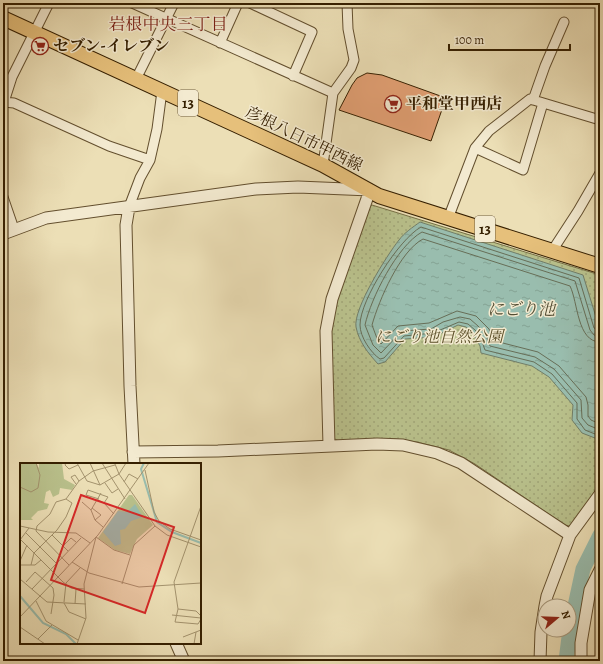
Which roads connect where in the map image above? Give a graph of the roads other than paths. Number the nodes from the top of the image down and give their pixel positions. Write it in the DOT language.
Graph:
graph roads {
  1 [pos="49,3"];
  2 [pos="132,3"];
  3 [pos="174,3"];
  4 [pos="238,3"];
  5 [pos="250,3"];
  6 [pos="347,3"];
  7 [pos="3,18"];
  8 [pos="166,18"];
  9 [pos="564,22"];
  10 [pos="34,33"];
  11 [pos="220,43"];
  12 [pos="293,76"];
  13 [pos="136,79"];
  14 [pos="162,91"];
  15 [pos="333,93"];
  16 [pos="533,100"];
  17 [pos="3,103"];
  18 [pos="543,103"];
  19 [pos="600,120"];
  20 [pos="475,148"];
  21 [pos="150,160"];
  22 [pos="323,165"];
  23 [pos="600,173"];
  24 [pos="370,190"];
  25 [pos="3,197"];
  26 [pos="129,207"];
  27 [pos="449,216"];
  28 [pos="14,229"];
  29 [pos="3,234"];
  30 [pos="552,251"];
  31 [pos="600,266"];
  32 [pos="329,446"];
  33 [pos="133,452"];
  34 [pos="134,463"];
  35 [pos="600,494"];
  36 [pos="570,535"];
  37 [pos="600,570"];
  38 [pos="547,598"];
  39 [pos="541,638"];
  40 [pos="176,644"];
  41 [pos="184,661"];
  42 [pos="540,661"];
  43 [pos="581,661"];
  1 -- 10 [label="street"];
  2 -- 8 [label="street"];
  3 -- 8 [label="street"];
  4 -- 11 [label="street"];
  5 -- 12 [label="street"];
  6 -- 15 [label="street"];
  7 -- 10 [label="main road, 彦根八日市甲西線 / 13"];
  8 -- 11 [label="street"];
  8 -- 13 [label="street"];
  9 -- 16 [label="street"];
  10 -- 13 [label="main road, 彦根八日市甲西線 / 13"];
  10 -- 17 [label="street"];
  11 -- 12 [label="street"];
  12 -- 15 [label="street"];
  13 -- 14 [label="main road, 彦根八日市甲西線 / 13"];
  14 -- 21 [label="street"];
  14 -- 22 [label="main road, 彦根八日市甲西線 / 13"];
  15 -- 22 [label="street"];
  16 -- 18 [label="street"];
  16 -- 20 [label="street"];
  17 -- 21 [label="street"];
  18 -- 19 [label="street"];
  18 -- 20 [label="street"];
  20 -- 27 [label="street"];
  21 -- 26 [label="street"];
  22 -- 24 [label="main road, 彦根八日市甲西線 / 13"];
  23 -- 30 [label="street"];
  24 -- 26 [label="street"];
  24 -- 27 [label="main road, 彦根八日市甲西線 / 13"];
  24 -- 32 [label="street"];
  25 -- 28 [label="street"];
  26 -- 28 [label="street"];
  26 -- 33 [label="street"];
  27 -- 30 [label="main road, 彦根八日市甲西線 / 13"];
  28 -- 29 [label="street"];
  30 -- 31 [label="main road, 彦根八日市甲西線 / 13"];
  32 -- 33 [label="street"];
  32 -- 36 [label="street"];
  33 -- 34 [label="street"];
  35 -- 36 [label="street"];
  36 -- 38 [label="street"];
  37 -- 43 [label="street"];
  39 -- 42 [label="street"];
  40 -- 41 [label="street"];
}
